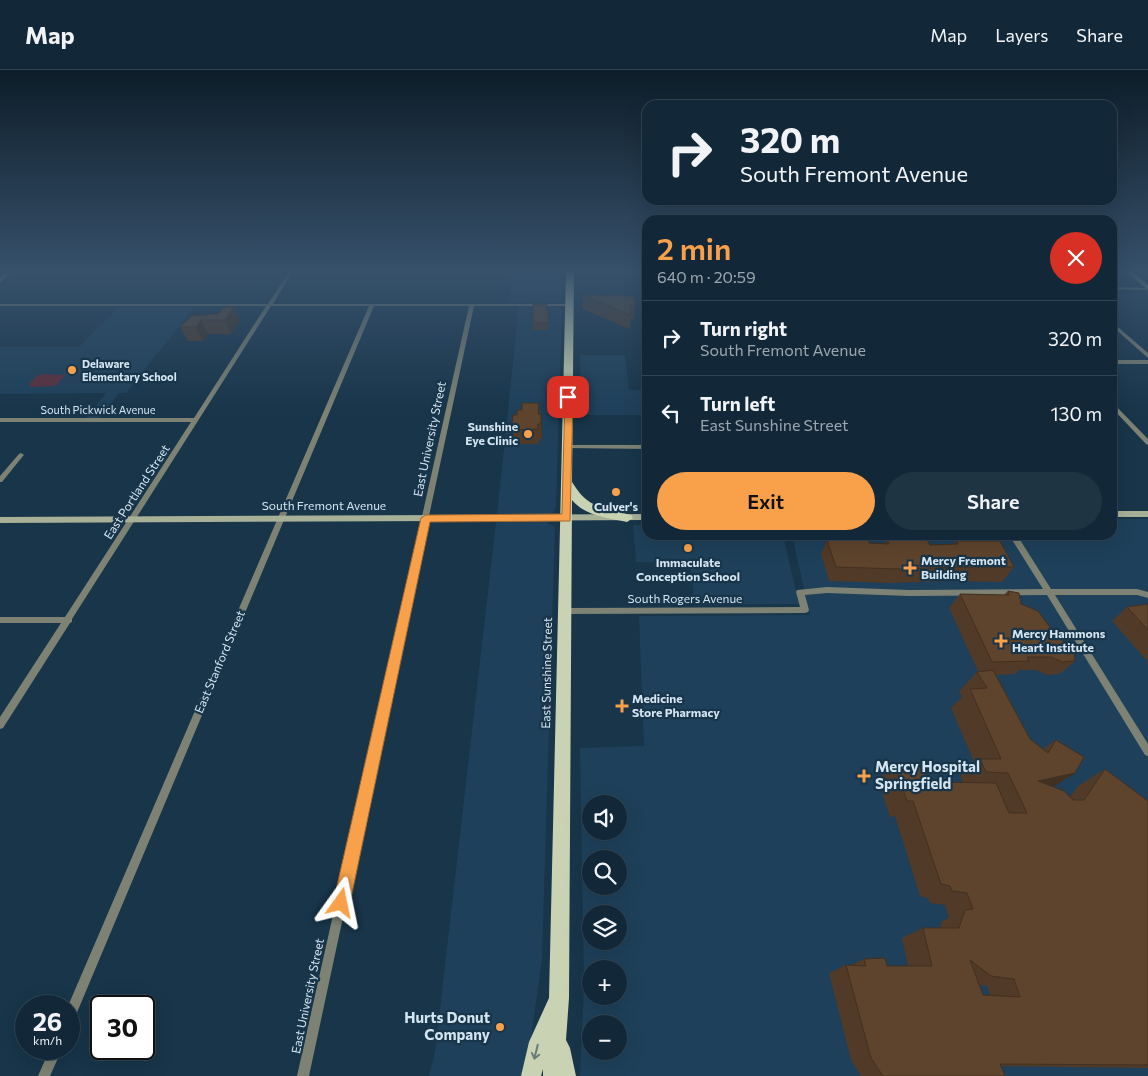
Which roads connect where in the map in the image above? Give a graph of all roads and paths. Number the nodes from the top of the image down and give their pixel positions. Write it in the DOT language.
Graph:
graph roads {
  1 [pos="262,317"];
  2 [pos="367,317"];
  3 [pos="469,317"];
  4 [pos="570,317"];
  5 [pos="1117,328"];
  6 [pos="1148,356"];
  7 [pos="1117,362"];
  8 [pos="1148,362"];
  9 [pos="1117,409"];
  10 [pos="0,420"];
  11 [pos="196,420"];
  12 [pos="1148,443"];
  13 [pos="568,447"];
  14 [pos="642,447"];
  15 [pos="21,455"];
  16 [pos="0,480"];
  17 [pos="567,483"];
  18 [pos="1117,514"];
  19 [pos="1148,514"];
  20 [pos="642,517"];
  21 [pos="426,518"];
  22 [pos="567,518"];
  23 [pos="627,518"];
  24 [pos="133,519"];
  25 [pos="281,519"];
  26 [pos="0,520"];
  27 [pos="1016,540"];
  28 [pos="1048,593"];
  29 [pos="1148,595"];
  30 [pos="566,611"];
  31 [pos="0,620"];
  32 [pos="69,620"];
  33 [pos="0,725"];
  34 [pos="1148,752"];
  35 [pos="79,995"];
  36 [pos="559,998"];
  37 [pos="557,1033"];
  38 [pos="51,1060"];
  39 [pos="44,1076"];
  40 [pos="303,1076"];
  41 [pos="531,1076"];
  42 [pos="553,1076"];
  43 [pos="566,1076"];
  1 -- 11 [label="street, East Portland Street"];
  2 -- 25 [label="street, East Stanford Street"];
  3 -- 21 [label="street, East University Street"];
  4 -- 13 [label="main road, East Sunshine Street"];
  5 -- 6 [label="street"];
  7 -- 8 [label="street"];
  9 -- 12 [label="street"];
  10 -- 11 [label="street, South Pickwick Avenue"];
  11 -- 24 [label="street, East Portland Street"];
  13 -- 14 [label="street"];
  13 -- 17 [label="main road, East Sunshine Street"];
  15 -- 16 [label="street"];
  17 -- 22 [label="main road, East Sunshine Street"];
  17 -- 23 [label="main road"];
  18 -- 19 [label="street"];
  20 -- 23 [label="street, South Fremont Avenue"];
  21 -- 22 [label="street, South Fremont Avenue"];
  21 -- 25 [label="street, South Fremont Avenue"];
  21 -- 40 [label="street, East University Street"];
  22 -- 23 [label="street, South Fremont Avenue"];
  22 -- 30 [label="main road, East Sunshine Street"];
  24 -- 25 [label="street, South Fremont Avenue"];
  24 -- 26 [label="street, South Fremont Avenue"];
  24 -- 32 [label="street, East Portland Street"];
  25 -- 35 [label="street, East Stanford Street"];
  27 -- 28 [label="street"];
  28 -- 29 [label="street"];
  28 -- 30 [label="street, South Rogers Avenue"];
  28 -- 34 [label="street"];
  30 -- 36 [label="main road, East Sunshine Street"];
  31 -- 32 [label="street"];
  32 -- 33 [label="street, East Portland Street"];
  36 -- 37 [label="main road, East Sunshine Street"];
  36 -- 41 [label="main road, one-way"];
  37 -- 42 [label="main road, East Sunshine Street"];
  37 -- 43 [label="main road"];
  38 -- 39 [label="street"];
}
